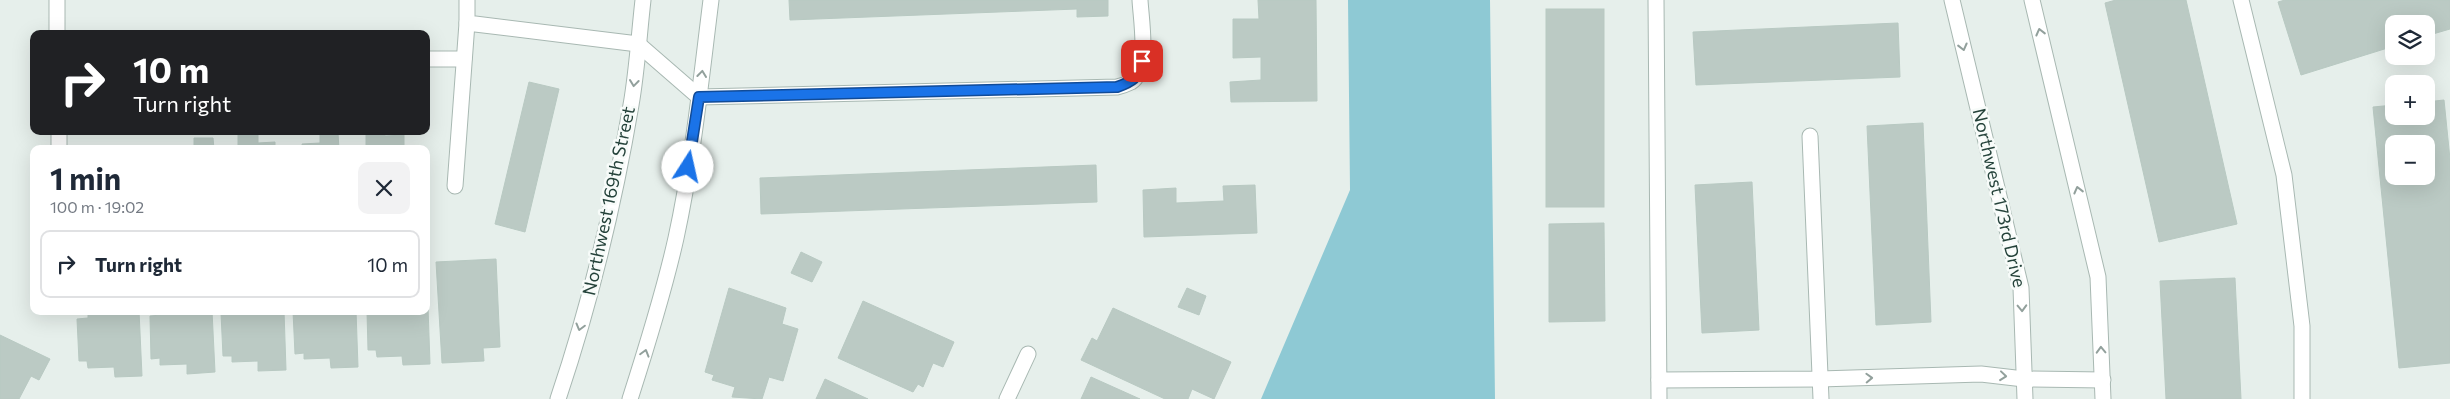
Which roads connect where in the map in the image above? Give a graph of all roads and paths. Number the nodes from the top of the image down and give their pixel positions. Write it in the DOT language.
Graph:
graph roads {
  1 [pos="57,0"];
  2 [pos="467,0"];
  3 [pos="643,0"];
  4 [pos="710,0"];
  5 [pos="1140,0"];
  6 [pos="1656,0"];
  7 [pos="1952,0"];
  8 [pos="2032,0"];
  9 [pos="2241,0"];
  10 [pos="467,24"];
  11 [pos="57,30"];
  12 [pos="638,44"];
  13 [pos="464,58"];
  14 [pos="430,59"];
  15 [pos="699,97"];
  16 [pos="1810,136"];
  17 [pos="455,186"];
  18 [pos="1028,354"];
  19 [pos="1820,379"];
  20 [pos="2024,379"];
  21 [pos="1659,380"];
  22 [pos="2102,380"];
  23 [pos="558,399"];
  24 [pos="630,399"];
  25 [pos="1008,399"];
  26 [pos="1659,399"];
  27 [pos="1821,399"];
  28 [pos="2025,399"];
  29 [pos="2103,399"];
  30 [pos="2302,399"];
  1 -- 11 [label="street"];
  2 -- 10 [label="street"];
  3 -- 12 [label="street, Northwest 169th Street"];
  15 -- 4 [label="street, one-way"];
  5 -- 15 [label="street"];
  6 -- 21 [label="street"];
  7 -- 20 [label="street, Northwest 173rd Drive, one-way"];
  22 -- 8 [label="street, one-way"];
  9 -- 30 [label="street"];
  10 -- 12 [label="street"];
  10 -- 13 [label="street"];
  12 -- 15 [label="street"];
  12 -- 23 [label="street, Northwest 169th Street, one-way"];
  13 -- 14 [label="street"];
  13 -- 17 [label="street"];
  24 -- 15 [label="street, one-way"];
  16 -- 19 [label="street"];
  18 -- 25 [label="street"];
  19 -- 20 [label="street, one-way"];
  19 -- 21 [label="street"];
  19 -- 27 [label="street"];
  20 -- 22 [label="street"];
  20 -- 28 [label="street, Northwest 173rd Drive"];
  21 -- 26 [label="street"];
  22 -- 29 [label="street"];
}
